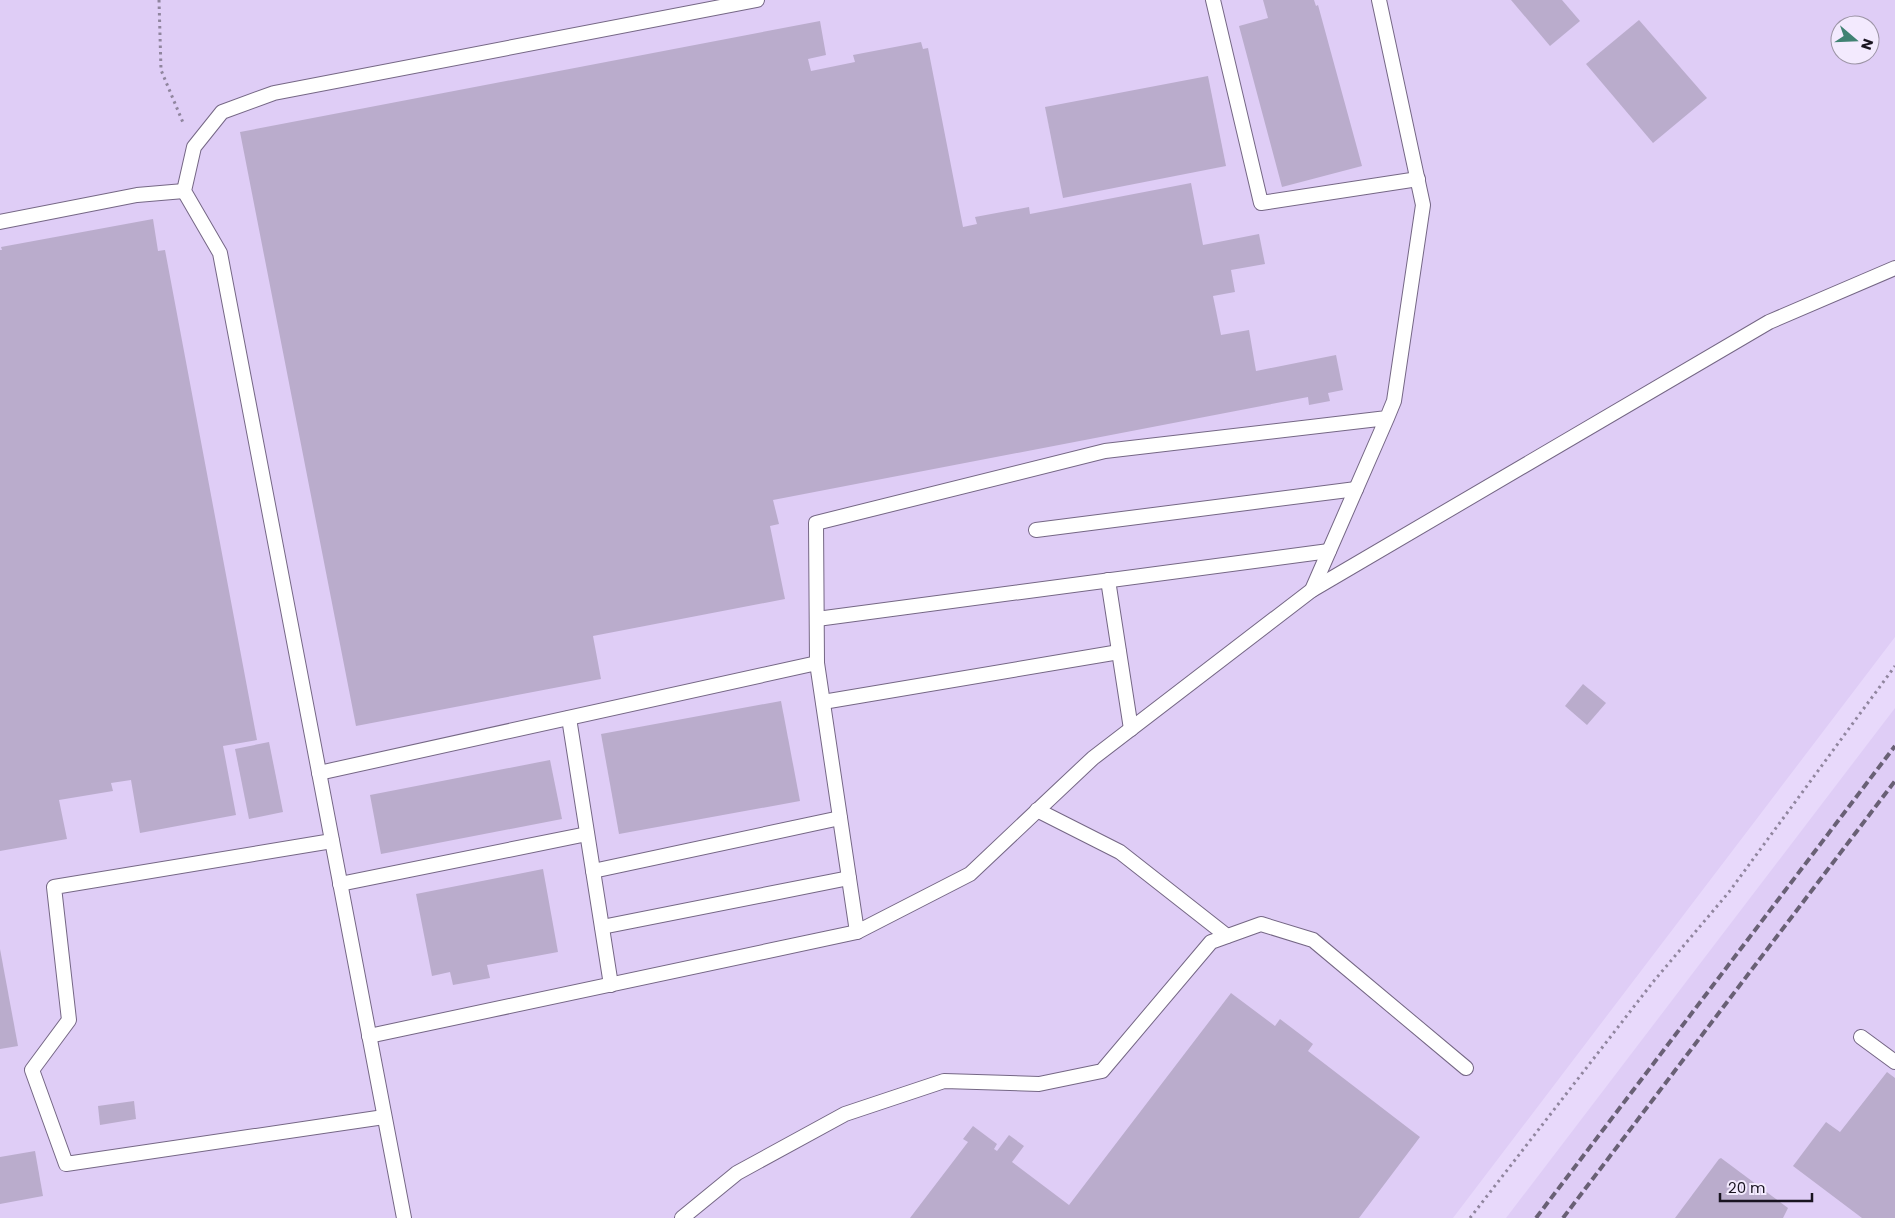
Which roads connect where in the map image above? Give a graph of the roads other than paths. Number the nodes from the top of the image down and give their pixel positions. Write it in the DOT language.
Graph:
graph roads {
  1 [pos="690,0"];
  2 [pos="757,0"];
  3 [pos="1213,0"];
  4 [pos="1379,0"];
  5 [pos="705,10"];
  6 [pos="1418,179"];
  7 [pos="184,191"];
  8 [pos="0,222"];
  9 [pos="1895,268"];
  10 [pos="1387,418"];
  11 [pos="1356,489"];
  12 [pos="1036,530"];
  13 [pos="1329,551"];
  14 [pos="1108,580"];
  15 [pos="1312,590"];
  16 [pos="817,619"];
  17 [pos="1119,652"];
  18 [pos="818,663"];
  19 [pos="823,702"];
  20 [pos="569,718"];
  21 [pos="1131,729"];
  22 [pos="319,773"];
  23 [pos="1037,810"];
  24 [pos="840,818"];
  25 [pos="587,834"];
  26 [pos="332,841"];
  27 [pos="593,871"];
  28 [pos="849,878"];
  29 [pos="340,884"];
  30 [pos="602,927"];
  31 [pos="857,932"];
  32 [pos="1227,936"];
  33 [pos="611,985"];
  34 [pos="369,1036"];
  35 [pos="1861,1037"];
  36 [pos="1895,1062"];
  37 [pos="1466,1068"];
  38 [pos="384,1117"];
  39 [pos="404,1218"];
  40 [pos="682,1218"];
  1 -- 5 [label="lane"];
  2 -- 5 [label="lane"];
  3 -- 6 [label="lane"];
  4 -- 6 [label="lane"];
  5 -- 7 [label="lane"];
  6 -- 10 [label="lane"];
  7 -- 8 [label="lane"];
  7 -- 22 [label="lane"];
  9 -- 15 [label="lane"];
  10 -- 11 [label="lane"];
  10 -- 16 [label="lane"];
  11 -- 12 [label="lane"];
  11 -- 13 [label="lane"];
  13 -- 14 [label="lane"];
  13 -- 15 [label="lane"];
  14 -- 16 [label="lane"];
  14 -- 17 [label="lane"];
  15 -- 21 [label="lane"];
  16 -- 18 [label="lane"];
  17 -- 19 [label="lane"];
  17 -- 21 [label="lane"];
  18 -- 19 [label="lane"];
  18 -- 20 [label="lane"];
  19 -- 24 [label="lane"];
  20 -- 22 [label="lane"];
  20 -- 25 [label="lane"];
  21 -- 23 [label="lane"];
  22 -- 26 [label="lane"];
  23 -- 31 [label="lane"];
  23 -- 32 [label="lane"];
  24 -- 27 [label="lane"];
  24 -- 28 [label="lane"];
  25 -- 27 [label="lane"];
  25 -- 29 [label="lane"];
  26 -- 29 [label="lane"];
  26 -- 38 [label="lane"];
  27 -- 30 [label="lane"];
  28 -- 30 [label="lane"];
  28 -- 31 [label="lane"];
  29 -- 34 [label="lane"];
  30 -- 33 [label="lane"];
  31 -- 33 [label="lane"];
  32 -- 37 [label="lane"];
  32 -- 40 [label="lane"];
  33 -- 34 [label="lane"];
  34 -- 38 [label="lane"];
  35 -- 36 [label="lane"];
  38 -- 39 [label="lane"];
}
